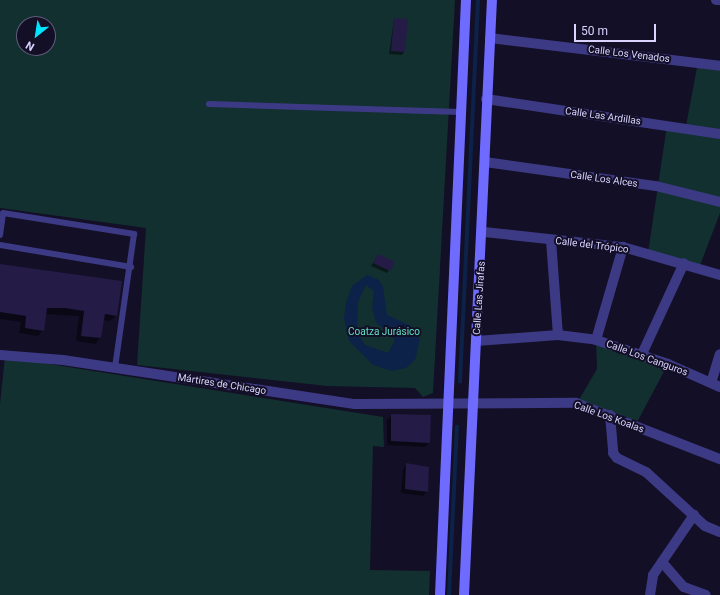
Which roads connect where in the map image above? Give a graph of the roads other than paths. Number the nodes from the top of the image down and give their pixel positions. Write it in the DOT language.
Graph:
graph roads {
  1 [pos="466,0"];
  2 [pos="492,0"];
  3 [pos="716,0"];
  4 [pos="720,0"];
  5 [pos="490,38"];
  6 [pos="720,66"];
  7 [pos="486,99"];
  8 [pos="209,104"];
  9 [pos="460,112"];
  10 [pos="720,134"];
  11 [pos="485,162"];
  12 [pos="720,202"];
  13 [pos="484,232"];
  14 [pos="0,235"];
  15 [pos="551,240"];
  16 [pos="0,245"];
  17 [pos="623,247"];
  18 [pos="684,263"];
  19 [pos="131,267"];
  20 [pos="720,275"];
  21 [pos="558,335"];
  22 [pos="596,340"];
  23 [pos="476,341"];
  24 [pos="642,354"];
  25 [pos="720,354"];
  26 [pos="0,355"];
  27 [pos="115,367"];
  28 [pos="716,385"];
  29 [pos="445,403"];
  30 [pos="471,404"];
  31 [pos="610,415"];
  32 [pos="720,459"];
  33 [pos="694,515"];
  34 [pos="720,532"];
  35 [pos="662,562"];
  36 [pos="440,595"];
  37 [pos="464,595"];
  38 [pos="650,595"];
  39 [pos="706,595"];
  1 -- 9 [label="main road"];
  2 -- 5 [label="main road, Calle Las Jirafas"];
  3 -- 4 [label="street"];
  5 -- 6 [label="street, Calle Los Venados"];
  5 -- 7 [label="main road, Calle Las Jirafas"];
  7 -- 10 [label="street, Calle Las Ardillas"];
  7 -- 11 [label="main road, Calle Las Jirafas"];
  8 -- 9 [label="lane"];
  9 -- 29 [label="main road"];
  11 -- 12 [label="street, Calle Los Alces"];
  11 -- 13 [label="main road, Calle Las Jirafas"];
  13 -- 15 [label="street, Calle del Trópico"];
  13 -- 23 [label="main road, Calle Las Jirafas"];
  14 -- 19 [label="lane"];
  15 -- 17 [label="street, Calle del Trópico"];
  15 -- 21 [label="street"];
  16 -- 19 [label="lane"];
  17 -- 18 [label="street, Calle del Trópico"];
  17 -- 22 [label="street"];
  18 -- 20 [label="street, Calle del Trópico"];
  18 -- 24 [label="street"];
  19 -- 27 [label="lane"];
  21 -- 22 [label="street, Calle Los Canguros"];
  21 -- 23 [label="street, Calle Los Canguros"];
  22 -- 24 [label="street, Calle Los Canguros"];
  23 -- 30 [label="main road, Calle Las Jirafas"];
  24 -- 28 [label="street, Calle Los Canguros"];
  25 -- 28 [label="street"];
  26 -- 27 [label="street, Mártires de Chicago"];
  27 -- 29 [label="street, Mártires de Chicago"];
  29 -- 30 [label="street, Calle Los Koalas"];
  29 -- 36 [label="main road"];
  30 -- 31 [label="street, Calle Los Koalas"];
  30 -- 37 [label="main road, Calle Las Jirafas"];
  31 -- 32 [label="street, Calle Los Koalas"];
  31 -- 33 [label="street"];
  33 -- 34 [label="street"];
  33 -- 35 [label="street"];
  35 -- 38 [label="street"];
  35 -- 39 [label="street"];
}
